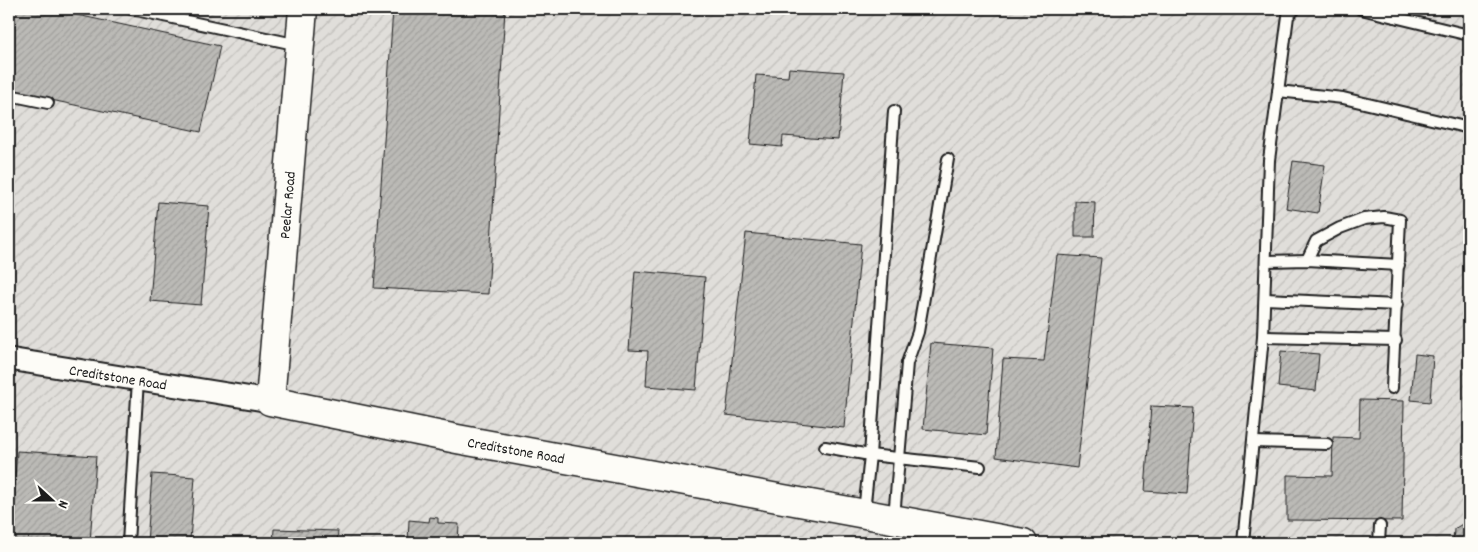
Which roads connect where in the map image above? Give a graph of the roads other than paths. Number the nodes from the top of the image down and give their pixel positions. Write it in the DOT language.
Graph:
graph roads {
  1 [pos="131,9"];
  2 [pos="304,9"];
  3 [pos="1295,9"];
  4 [pos="1361,9"];
  5 [pos="1469,35"];
  6 [pos="300,45"];
  7 [pos="1278,91"];
  8 [pos="9,95"];
  9 [pos="48,104"];
  10 [pos="894,111"];
  11 [pos="1469,128"];
  12 [pos="948,160"];
  13 [pos="1307,260"];
  14 [pos="1267,261"];
  15 [pos="1399,265"];
  16 [pos="1265,299"];
  17 [pos="1398,305"];
  18 [pos="1263,337"];
  19 [pos="1396,340"];
  20 [pos="9,359"];
  21 [pos="138,380"];
  22 [pos="1392,388"];
  23 [pos="270,401"];
  24 [pos="1255,442"];
  25 [pos="1327,444"];
  26 [pos="826,447"];
  27 [pos="870,455"];
  28 [pos="899,459"];
  29 [pos="980,466"];
  30 [pos="864,513"];
  31 [pos="894,519"];
  32 [pos="1380,526"];
  33 [pos="128,543"];
  34 [pos="1023,543"];
  35 [pos="1243,543"];
  36 [pos="1379,543"];
  1 -- 6 [label="lane"];
  2 -- 6 [label="street, Peelar Road"];
  3 -- 7 [label="lane"];
  4 -- 5 [label="lane"];
  6 -- 23 [label="street, Peelar Road"];
  7 -- 11 [label="lane"];
  7 -- 14 [label="lane"];
  8 -- 9 [label="lane"];
  10 -- 27 [label="lane"];
  12 -- 28 [label="lane"];
  13 -- 14 [label="lane"];
  13 -- 15 [label="lane"];
  13 -- 15 [label="lane"];
  14 -- 16 [label="lane"];
  15 -- 17 [label="lane"];
  16 -- 17 [label="lane"];
  16 -- 18 [label="lane"];
  17 -- 19 [label="lane"];
  18 -- 19 [label="lane"];
  18 -- 24 [label="lane"];
  19 -- 22 [label="lane"];
  20 -- 21 [label="street, Creditstone Road"];
  21 -- 23 [label="street, Creditstone Road"];
  21 -- 33 [label="lane"];
  23 -- 30 [label="street, Creditstone Road"];
  24 -- 25 [label="lane"];
  24 -- 35 [label="lane"];
  26 -- 27 [label="lane"];
  27 -- 28 [label="lane"];
  27 -- 30 [label="lane"];
  28 -- 29 [label="lane"];
  28 -- 31 [label="lane"];
  30 -- 31 [label="street, Creditstone Road"];
  31 -- 34 [label="street, Creditstone Road"];
  32 -- 36 [label="lane"];
}
